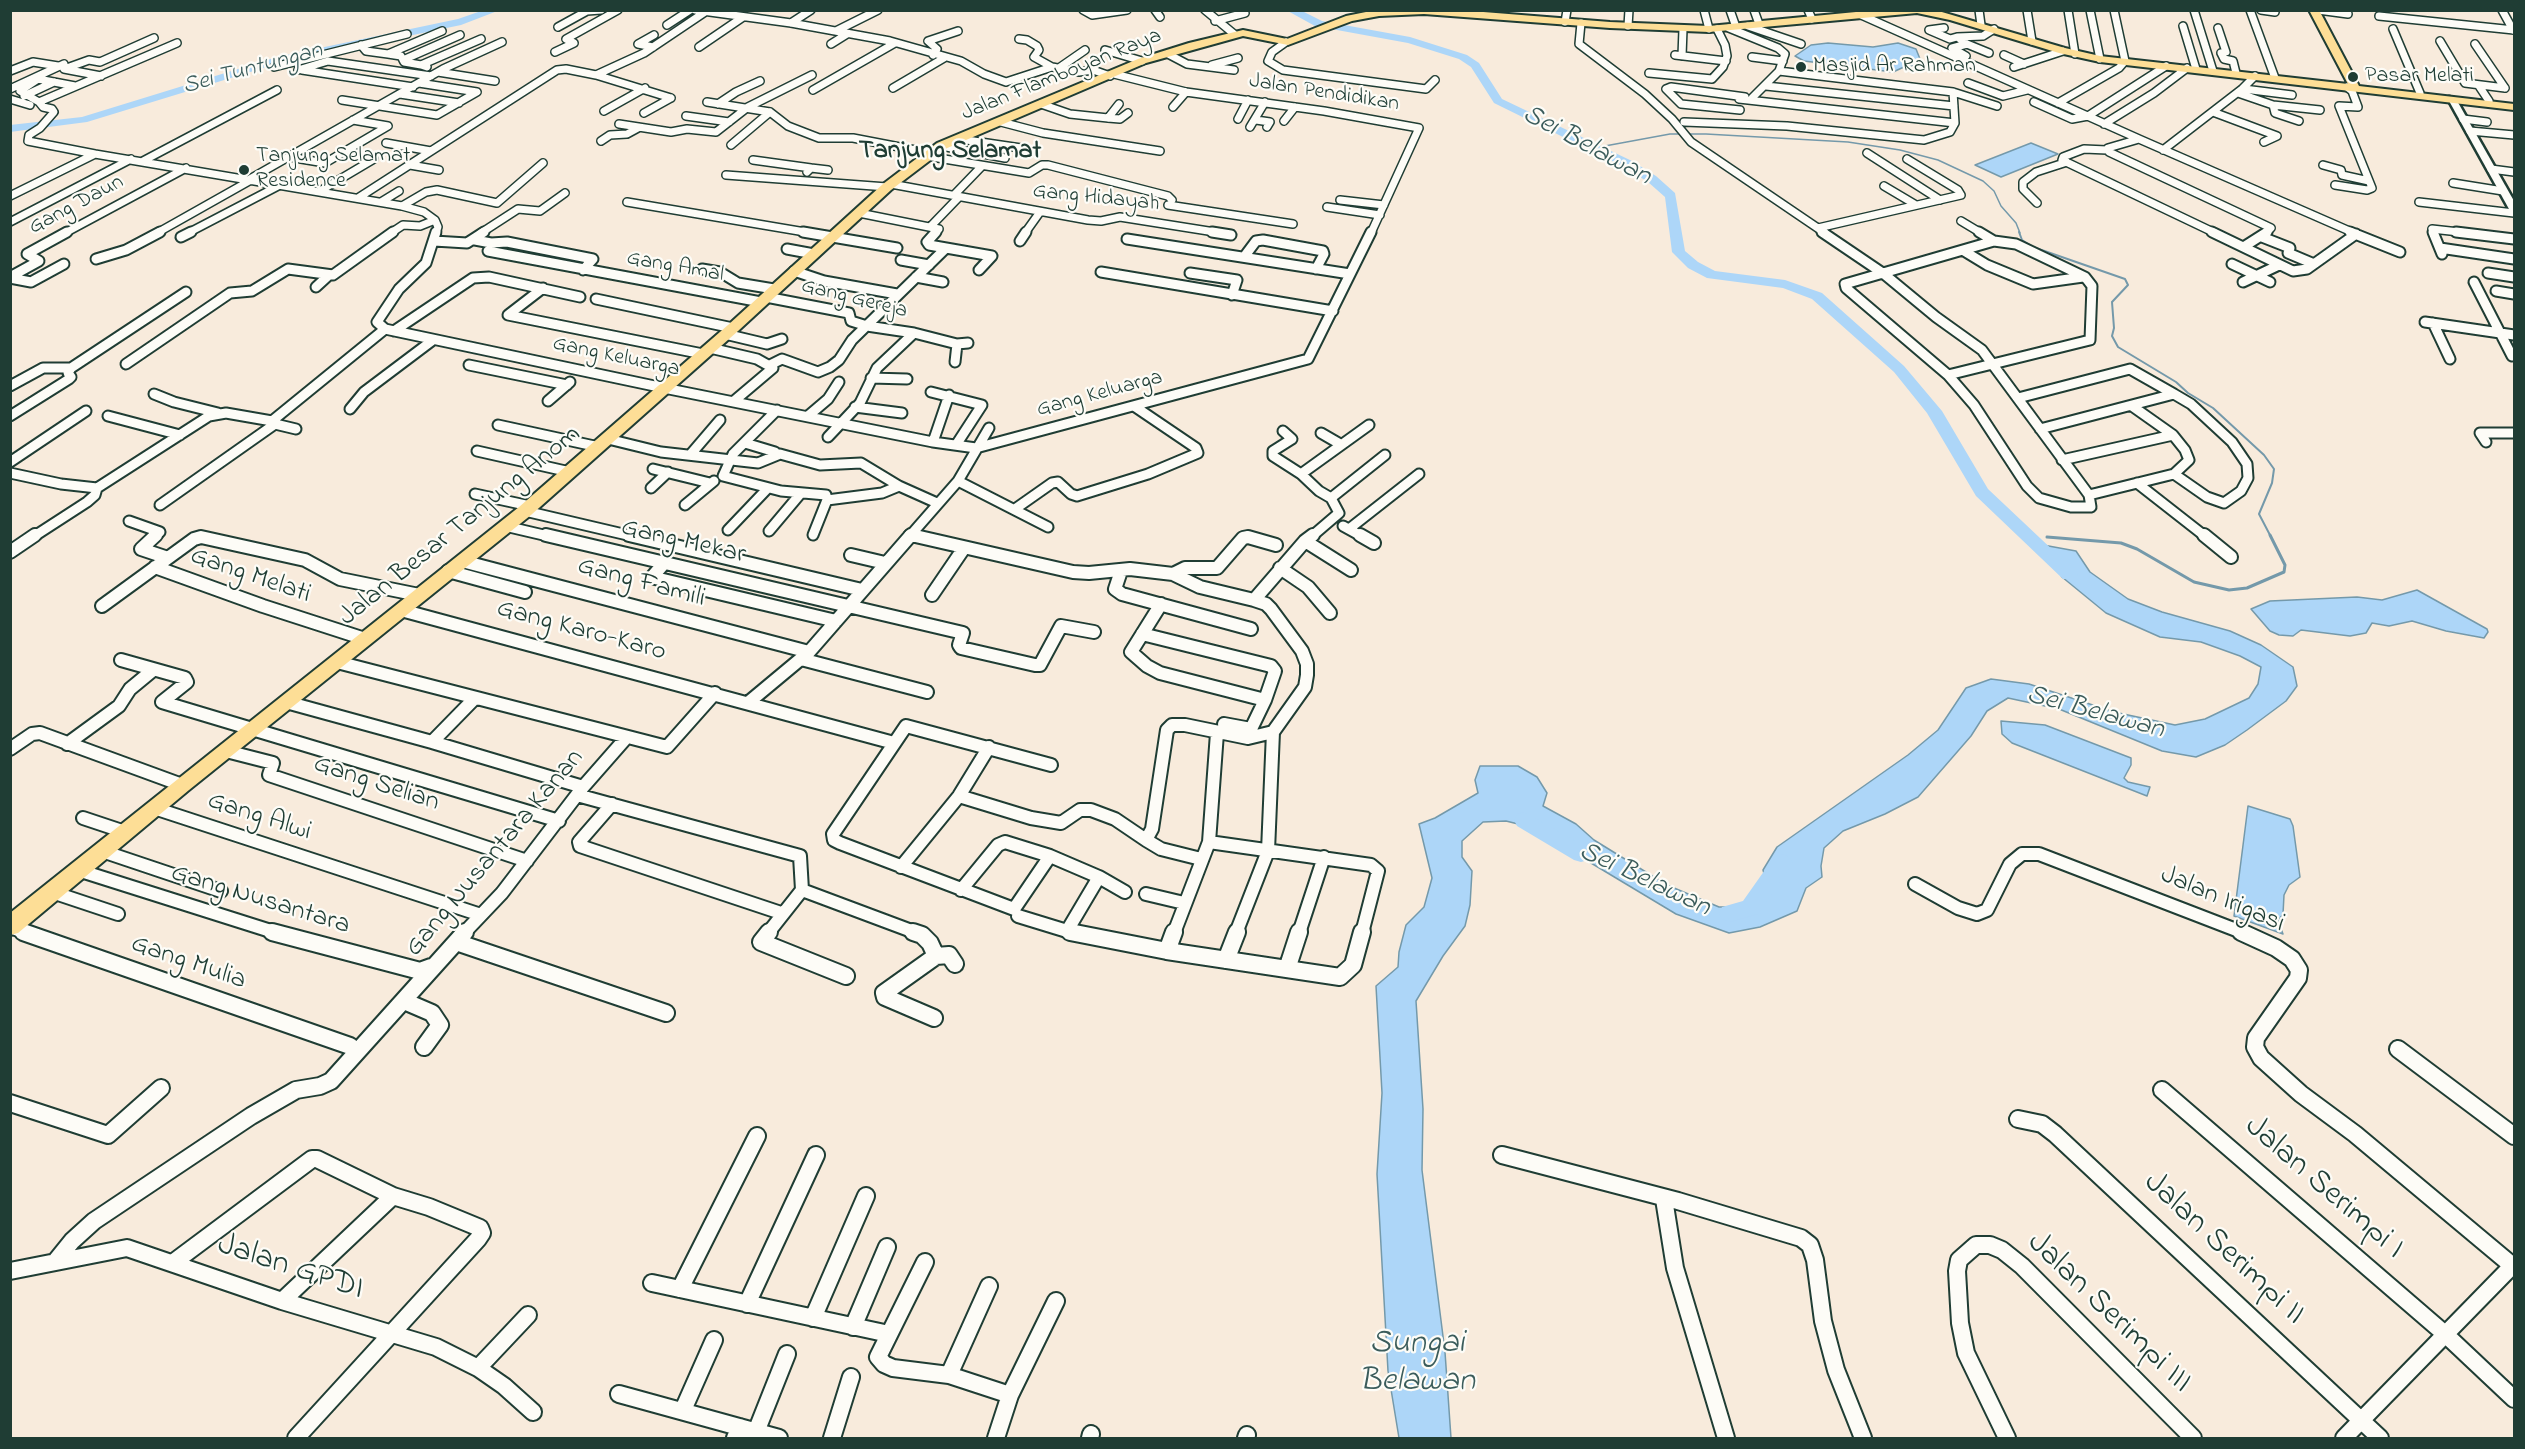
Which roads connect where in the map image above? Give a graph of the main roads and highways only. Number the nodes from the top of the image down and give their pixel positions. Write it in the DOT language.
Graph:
graph roads {
  1 [pos="1917,10"];
  2 [pos="2305,10"];
  3 [pos="2316,10"];
  4 [pos="1435,11"];
  5 [pos="1903,11"];
  6 [pos="1483,13"];
  7 [pos="1854,13"];
  8 [pos="1518,14"];
  9 [pos="1952,14"];
  10 [pos="1810,15"];
  11 [pos="1566,16"];
  12 [pos="2351,87"];
  13 [pos="2514,105"];
  14 [pos="932,152"];
  15 [pos="10,926"];
  1 -- 5 [label="main road"];
  1 -- 9 [label="main road"];
  2 -- 12 [label="main road"];
  3 -- 12 [label="main road"];
  4 -- 6 [label="main road"];
  4 -- 14 [label="main road, Jalan Flamboyan Raya"];
  5 -- 7 [label="main road"];
  6 -- 8 [label="main road"];
  7 -- 10 [label="main road"];
  8 -- 11 [label="main road"];
  9 -- 12 [label="main road"];
  10 -- 11 [label="main road"];
  12 -- 13 [label="main road"];
  12 -- 13 [label="main road"];
  14 -- 15 [label="main road, Jalan Besar Tanjung Anom"];
}
